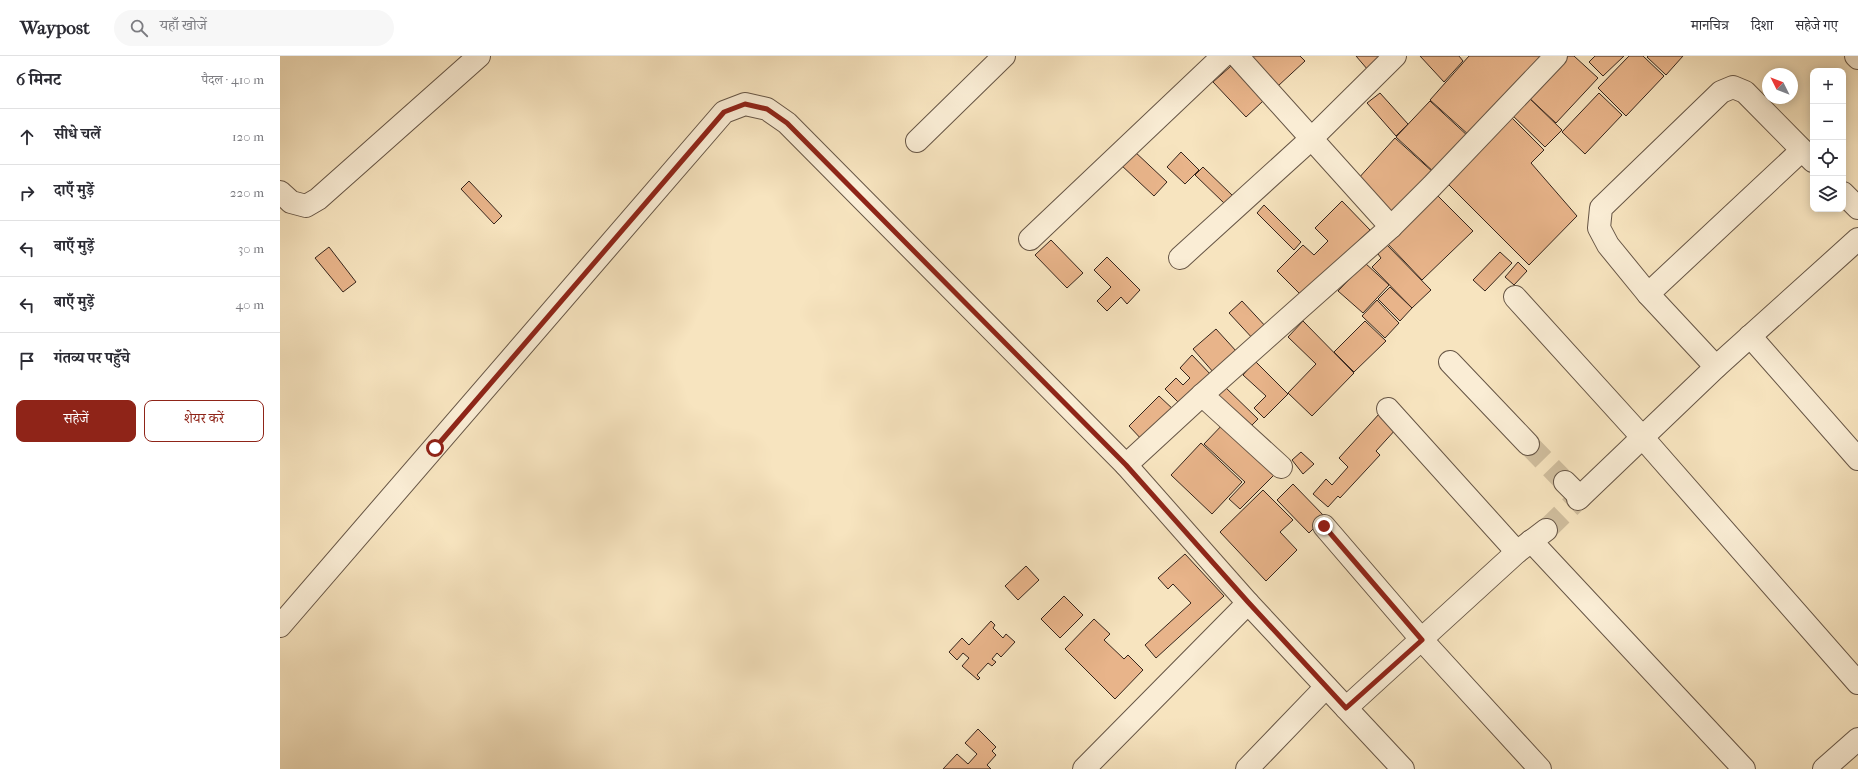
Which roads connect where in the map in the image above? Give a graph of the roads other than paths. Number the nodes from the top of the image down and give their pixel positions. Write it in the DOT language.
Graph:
graph roads {
  1 [pos="479,56"];
  2 [pos="1004,56"];
  3 [pos="1223,56"];
  4 [pos="1237,56"];
  5 [pos="1395,56"];
  6 [pos="1556,56"];
  7 [pos="1856,56"];
  8 [pos="1858,58"];
  9 [pos="1311,139"];
  10 [pos="917,141"];
  11 [pos="1808,156"];
  12 [pos="280,192"];
  13 [pos="1846,196"];
  14 [pos="1858,208"];
  15 [pos="1390,227"];
  16 [pos="1030,239"];
  17 [pos="1858,239"];
  18 [pos="1180,258"];
  19 [pos="1648,294"];
  20 [pos="1515,297"];
  21 [pos="1750,336"];
  22 [pos="1450,362"];
  23 [pos="1716,367"];
  24 [pos="1202,395"];
  25 [pos="1388,409"];
  26 [pos="1643,438"];
  27 [pos="1528,444"];
  28 [pos="1858,459"];
  29 [pos="1126,465"];
  30 [pos="1281,467"];
  31 [pos="1574,493"];
  32 [pos="1324,526"];
  33 [pos="1532,541"];
  34 [pos="1248,602"];
  35 [pos="280,626"];
  36 [pos="1422,640"];
  37 [pos="1858,683"];
  38 [pos="1326,688"];
  39 [pos="1346,708"];
  40 [pos="1858,739"];
  41 [pos="1084,769"];
  42 [pos="1247,769"];
  43 [pos="1403,769"];
  44 [pos="1540,769"];
  45 [pos="1744,769"];
  46 [pos="1824,769"];
  1 -- 12 [label="street"];
  2 -- 10 [label="street"];
  3 -- 16 [label="street"];
  4 -- 9 [label="street"];
  5 -- 9 [label="street"];
  6 -- 15 [label="street"];
  7 -- 8 [label="street"];
  9 -- 15 [label="street"];
  9 -- 18 [label="street"];
  11 -- 19 [label="street"];
  11 -- 19 [label="street"];
  13 -- 14 [label="street"];
  15 -- 24 [label="street"];
  17 -- 21 [label="street"];
  19 -- 23 [label="street"];
  20 -- 26 [label="street"];
  21 -- 23 [label="street"];
  21 -- 28 [label="street"];
  22 -- 27 [label="street"];
  23 -- 26 [label="street"];
  24 -- 29 [label="street"];
  24 -- 30 [label="street"];
  25 -- 33 [label="street"];
  26 -- 31 [label="street"];
  26 -- 37 [label="street"];
  29 -- 34 [label="street"];
  29 -- 35 [label="street"];
  32 -- 36 [label="street"];
  33 -- 36 [label="street"];
  33 -- 45 [label="street"];
  34 -- 38 [label="street"];
  34 -- 41 [label="street"];
  36 -- 39 [label="street"];
  36 -- 44 [label="street"];
  38 -- 39 [label="street"];
  38 -- 42 [label="street"];
  39 -- 43 [label="street"];
  40 -- 46 [label="street"];
}
